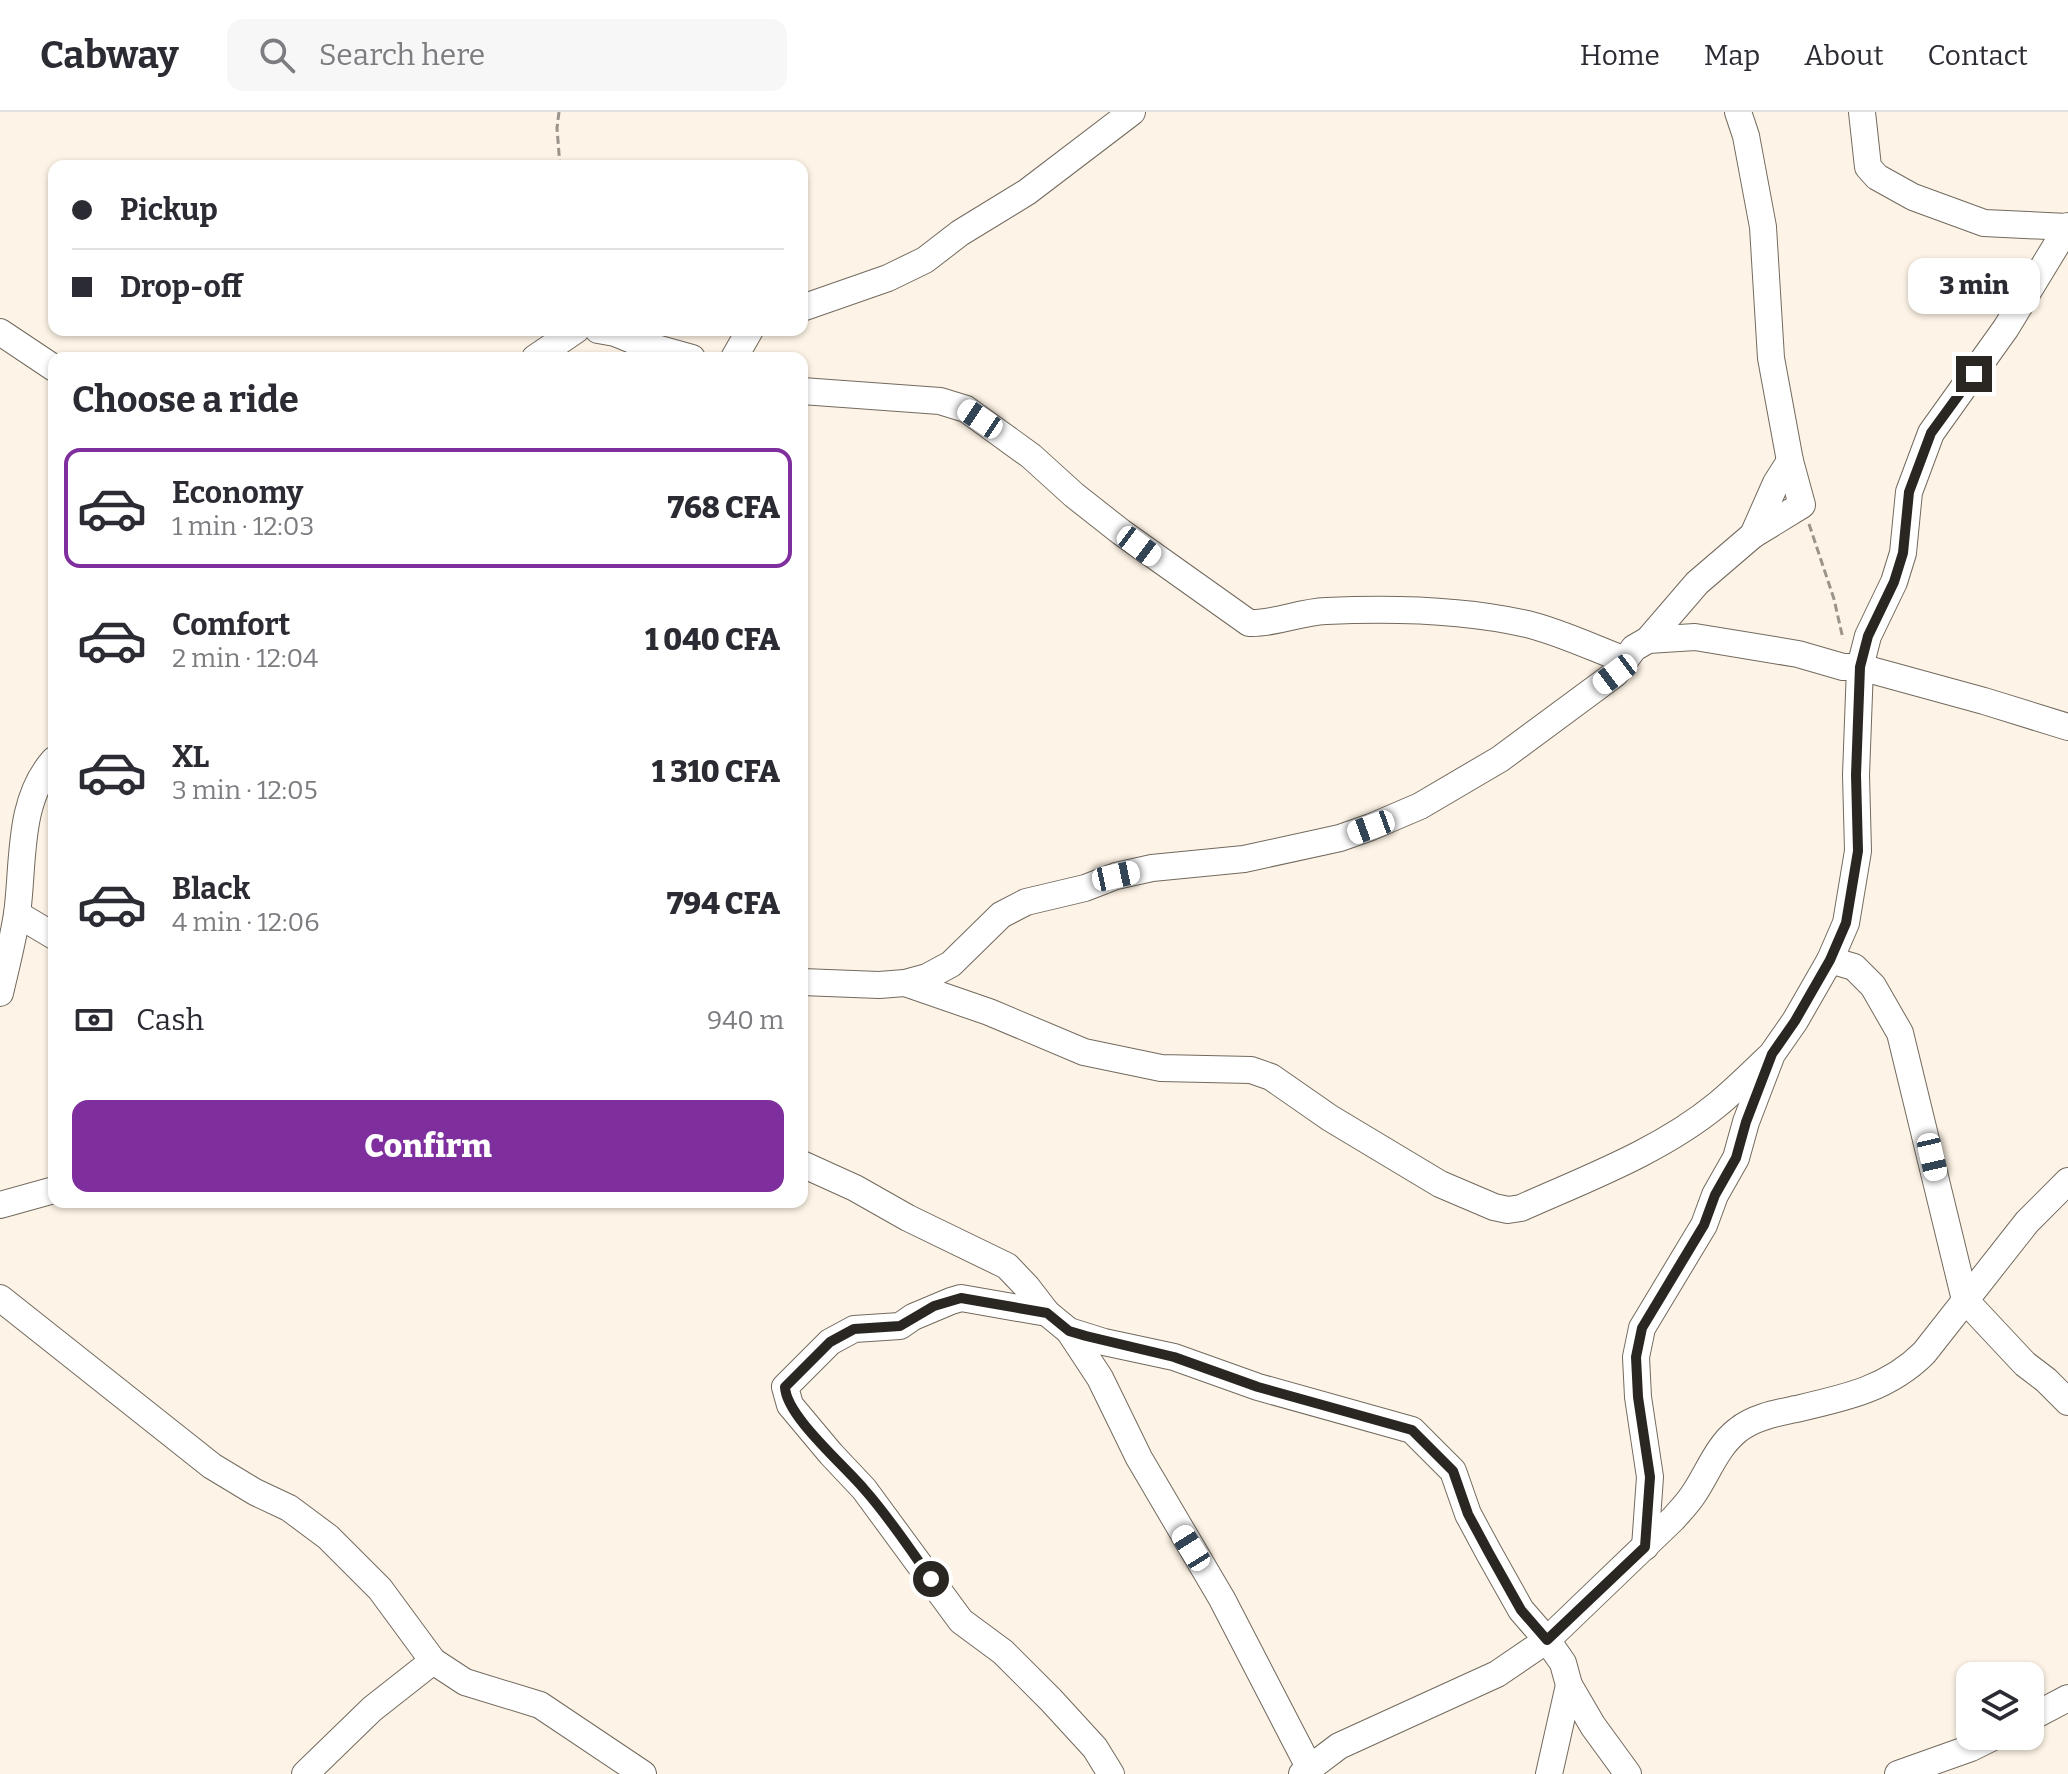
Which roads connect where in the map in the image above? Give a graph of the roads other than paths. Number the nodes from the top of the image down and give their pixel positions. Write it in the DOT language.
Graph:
graph roads {
  1 [pos="1132,112"];
  2 [pos="1738,112"];
  3 [pos="1862,112"];
  4 [pos="2068,227"];
  5 [pos="808,306"];
  6 [pos="0,332"];
  7 [pos="567,336"];
  8 [pos="622,336"];
  9 [pos="544,352"];
  10 [pos="671,352"];
  11 [pos="48,364"];
  12 [pos="808,391"];
  13 [pos="1790,461"];
  14 [pos="1753,535"];
  15 [pos="1648,640"];
  16 [pos="1625,660"];
  17 [pos="1852,667"];
  18 [pos="2068,727"];
  19 [pos="48,767"];
  20 [pos="17,914"];
  21 [pos="48,932"];
  22 [pos="1830,960"];
  23 [pos="808,982"];
  24 [pos="905,983"];
  25 [pos="0,993"];
  26 [pos="1772,1054"];
  27 [pos="808,1167"];
  28 [pos="2068,1181"];
  29 [pos="48,1192"];
  30 [pos="0,1205"];
  31 [pos="0,1298"];
  32 [pos="1965,1300"];
  33 [pos="1047,1313"];
  34 [pos="1069,1331"];
  35 [pos="2068,1402"];
  36 [pos="1645,1547"];
  37 [pos="1547,1640"];
  38 [pos="433,1661"];
  39 [pos="1569,1685"];
  40 [pos="2068,1698"];
  41 [pos="2044,1711"];
  42 [pos="1959,1750"];
  43 [pos="1306,1770"];
  44 [pos="305,1774"];
  45 [pos="643,1774"];
  46 [pos="1111,1774"];
  47 [pos="1549,1774"];
  48 [pos="1628,1774"];
  49 [pos="1898,1774"];
  1 -- 5 [label="street"];
  2 -- 13 [label="street"];
  3 -- 4 [label="street"];
  4 -- 17 [label="street"];
  6 -- 11 [label="street"];
  7 -- 9 [label="street"];
  8 -- 10 [label="street"];
  12 -- 16 [label="street"];
  13 -- 14 [label="street"];
  13 -- 14 [label="street"];
  14 -- 15 [label="street"];
  15 -- 16 [label="street"];
  15 -- 17 [label="street"];
  16 -- 24 [label="street"];
  17 -- 18 [label="street"];
  17 -- 22 [label="street"];
  19 -- 20 [label="street"];
  20 -- 21 [label="street"];
  20 -- 25 [label="street"];
  22 -- 26 [label="street"];
  22 -- 32 [label="street"];
  23 -- 24 [label="street"];
  24 -- 26 [label="street"];
  26 -- 36 [label="street"];
  27 -- 33 [label="street"];
  28 -- 32 [label="street"];
  29 -- 30 [label="street"];
  31 -- 38 [label="street"];
  32 -- 35 [label="street"];
  32 -- 36 [label="street"];
  33 -- 34 [label="street"];
  33 -- 46 [label="street"];
  34 -- 37 [label="street"];
  34 -- 43 [label="street"];
  36 -- 37 [label="street"];
  37 -- 39 [label="street"];
  37 -- 43 [label="street"];
  38 -- 44 [label="street"];
  38 -- 45 [label="street"];
  39 -- 47 [label="street"];
  39 -- 48 [label="street"];
  40 -- 41 [label="street"];
  42 -- 49 [label="street"];
}
